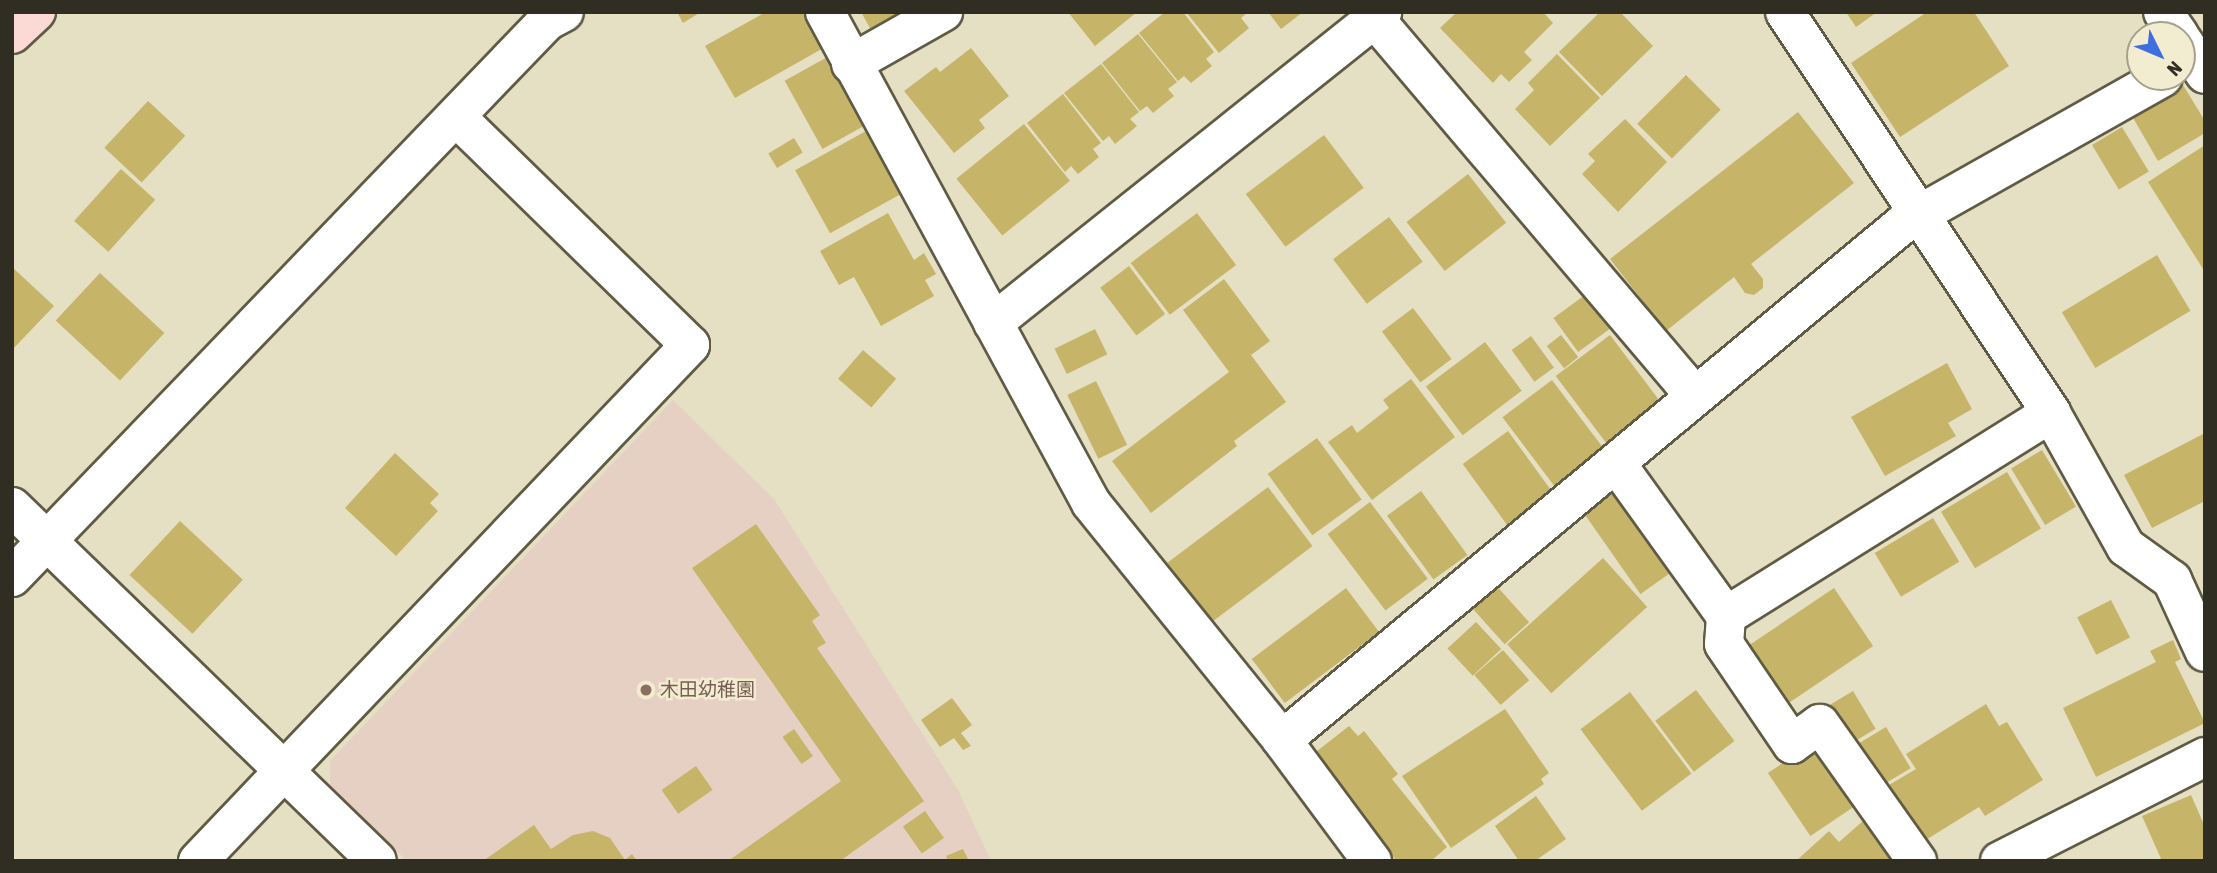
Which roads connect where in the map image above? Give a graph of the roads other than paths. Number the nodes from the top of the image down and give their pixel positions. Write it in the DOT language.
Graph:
graph roads {
  1 [pos="36,12"];
  2 [pos="564,12"];
  3 [pos="825,12"];
  4 [pos="943,12"];
  5 [pos="1785,12"];
  6 [pos="1376,15"];
  7 [pos="12,34"];
  8 [pos="851,64"];
  9 [pos="2129,91"];
  10 [pos="456,117"];
  11 [pos="1919,214"];
  12 [pos="993,323"];
  13 [pos="1695,397"];
  14 [pos="2051,413"];
  15 [pos="1616,463"];
  16 [pos="12,507"];
  17 [pos="47,541"];
  18 [pos="12,578"];
  19 [pos="1726,616"];
  20 [pos="2205,652"];
  21 [pos="1282,740"];
  22 [pos="2205,757"];
  23 [pos="284,771"];
  24 [pos="198,861"];
  25 [pos="376,861"];
  26 [pos="1372,861"];
  27 [pos="1917,861"];
  28 [pos="2000,861"];
  1 -- 7 [label="street"];
  2 -- 10 [label="street"];
  3 -- 8 [label="street"];
  4 -- 8 [label="street"];
  5 -- 11 [label="street"];
  6 -- 12 [label="street"];
  6 -- 13 [label="street"];
  8 -- 12 [label="street"];
  9 -- 11 [label="street"];
  10 -- 17 [label="street"];
  10 -- 23 [label="street"];
  11 -- 13 [label="street"];
  11 -- 14 [label="street"];
  12 -- 21 [label="street"];
  13 -- 15 [label="street"];
  14 -- 19 [label="street"];
  14 -- 20 [label="street"];
  15 -- 19 [label="street"];
  15 -- 21 [label="street"];
  16 -- 17 [label="street"];
  17 -- 18 [label="street"];
  17 -- 23 [label="street"];
  19 -- 27 [label="street"];
  21 -- 26 [label="street"];
  22 -- 28 [label="street"];
  23 -- 24 [label="street"];
  23 -- 25 [label="street"];
}
